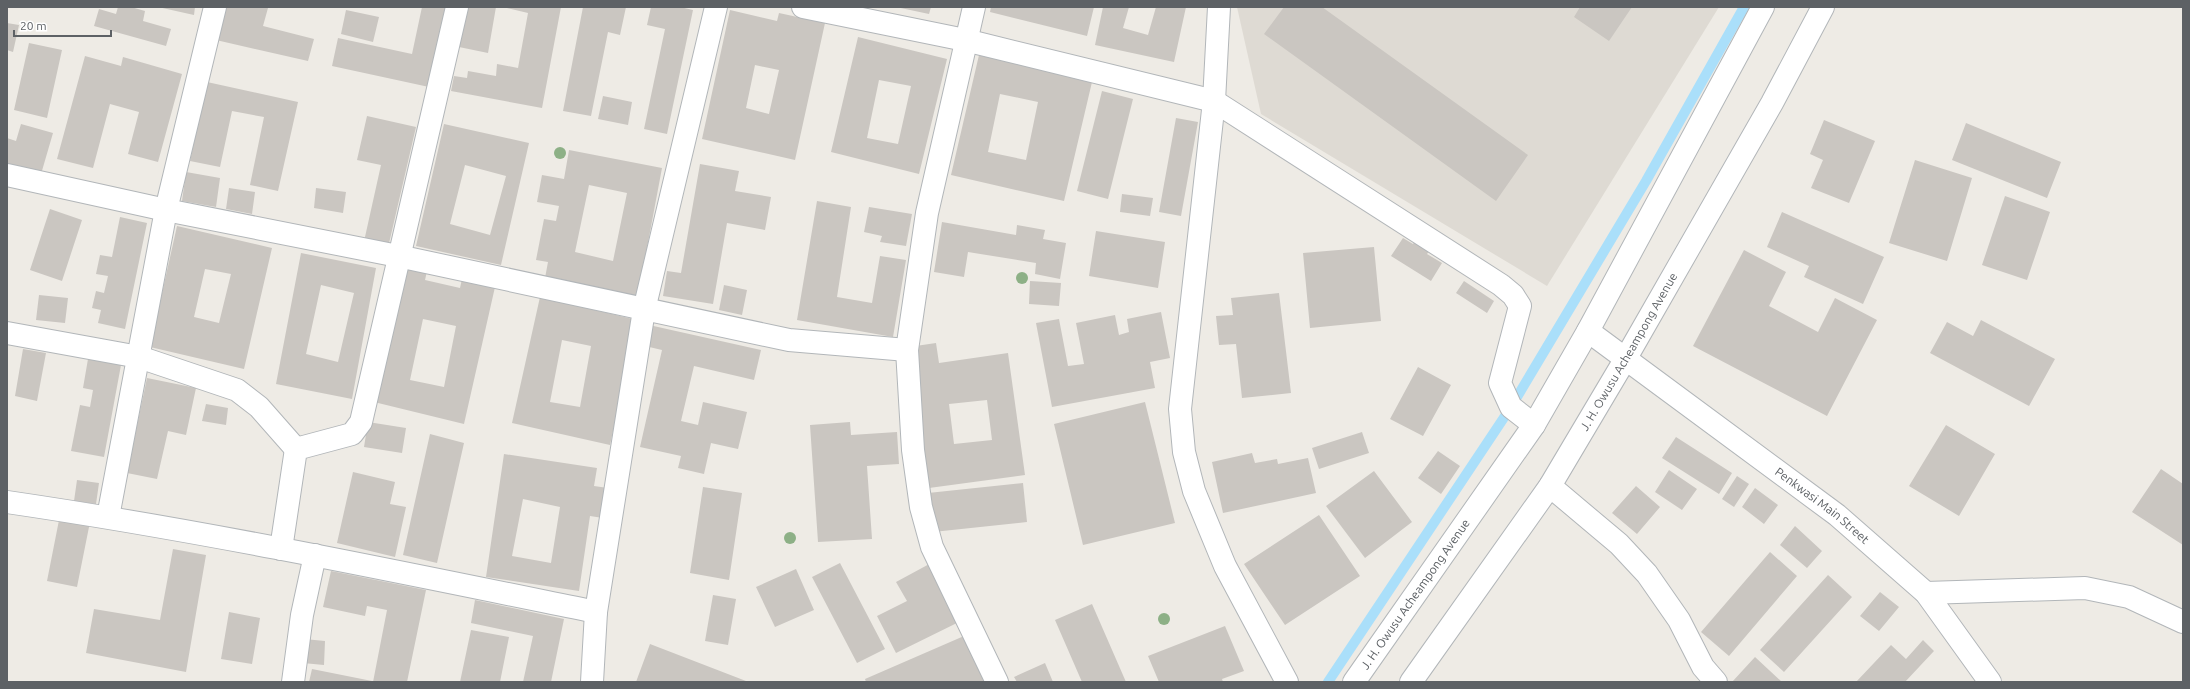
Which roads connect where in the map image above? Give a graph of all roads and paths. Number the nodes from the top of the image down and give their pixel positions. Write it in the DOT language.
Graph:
graph roads {
  1 [pos="215,7"];
  2 [pos="457,7"];
  3 [pos="716,7"];
  4 [pos="803,7"];
  5 [pos="974,7"];
  6 [pos="1219,7"];
  7 [pos="1763,7"];
  8 [pos="1823,7"];
  9 [pos="965,40"];
  10 [pos="1214,101"];
  11 [pos="7,175"];
  12 [pos="166,210"];
  13 [pos="398,256"];
  14 [pos="644,310"];
  15 [pos="1588,331"];
  16 [pos="7,334"];
  17 [pos="907,350"];
  18 [pos="138,357"];
  19 [pos="1626,358"];
  20 [pos="1534,424"];
  21 [pos="296,448"];
  22 [pos="1550,486"];
  23 [pos="7,502"];
  24 [pos="108,517"];
  25 [pos="281,549"];
  26 [pos="315,555"];
  27 [pos="1926,593"];
  28 [pos="596,612"];
  29 [pos="2183,622"];
  30 [pos="293,682"];
  31 [pos="592,682"];
  32 [pos="997,682"];
  33 [pos="1287,682"];
  34 [pos="1354,682"];
  35 [pos="1411,682"];
  36 [pos="1716,682"];
  37 [pos="1990,682"];
  1 -- 12 [label="street"];
  2 -- 13 [label="street"];
  3 -- 14 [label="street"];
  4 -- 9 [label="street"];
  5 -- 9 [label="street"];
  6 -- 10 [label="street"];
  7 -- 15 [label="street, J. H. Owusu Acheampong Avenue"];
  8 -- 19 [label="street, J. H. Owusu Acheampong Avenue"];
  9 -- 10 [label="street"];
  9 -- 17 [label="street"];
  10 -- 20 [label="street"];
  10 -- 33 [label="street"];
  11 -- 12 [label="street"];
  12 -- 13 [label="street"];
  12 -- 18 [label="street"];
  13 -- 14 [label="street"];
  13 -- 21 [label="street"];
  14 -- 17 [label="street"];
  14 -- 28 [label="street"];
  15 -- 19 [label="street, Penkwasi Main Street"];
  15 -- 20 [label="street, J. H. Owusu Acheampong Avenue"];
  16 -- 18 [label="street"];
  17 -- 32 [label="street"];
  18 -- 21 [label="street"];
  18 -- 24 [label="street"];
  19 -- 22 [label="street, J. H. Owusu Acheampong Avenue"];
  19 -- 27 [label="street, Penkwasi Main Street"];
  20 -- 34 [label="street, J. H. Owusu Acheampong Avenue"];
  21 -- 25 [label="street"];
  22 -- 35 [label="street, J. H. Owusu Acheampong Avenue"];
  22 -- 36 [label="street"];
  23 -- 24 [label="street"];
  24 -- 25 [label="street"];
  25 -- 26 [label="street"];
  26 -- 28 [label="street"];
  26 -- 30 [label="street"];
  27 -- 29 [label="street"];
  27 -- 37 [label="street, Penkwasi Main Street"];
  28 -- 31 [label="street"];
}
